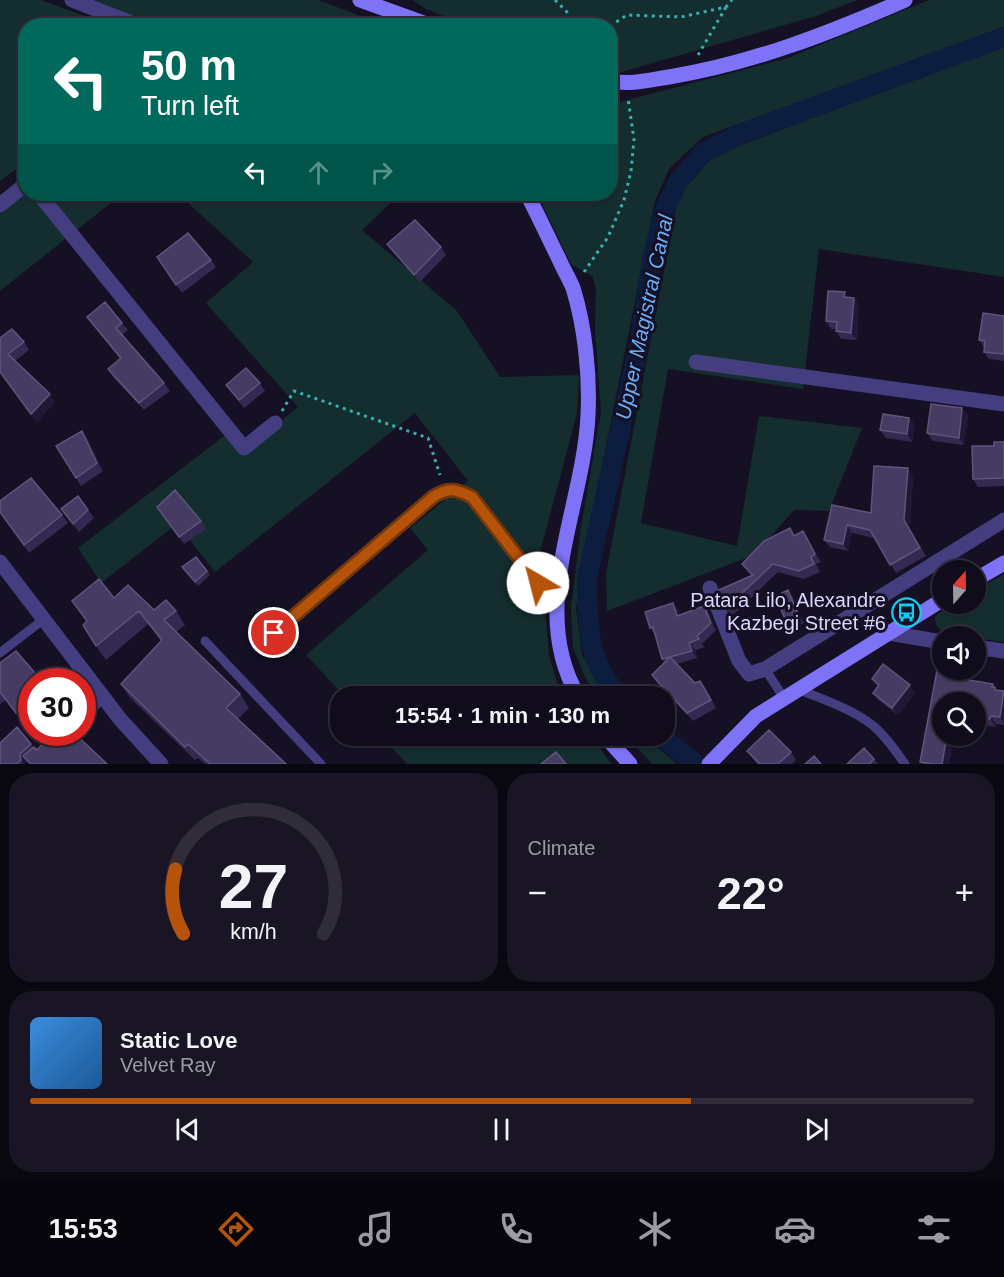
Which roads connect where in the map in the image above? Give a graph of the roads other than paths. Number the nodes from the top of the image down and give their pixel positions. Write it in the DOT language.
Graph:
graph roads {
  1 [pos="72,0"];
  2 [pos="360,0"];
  3 [pos="905,0"];
  4 [pos="119,18"];
  5 [pos="405,18"];
  6 [pos="618,82"];
  7 [pos="626,84"];
  8 [pos="618,88"];
  9 [pos="18,190"];
  10 [pos="45,201"];
  11 [pos="530,201"];
  12 [pos="0,204"];
  13 [pos="696,362"];
  14 [pos="1004,404"];
  15 [pos="275,423"];
  16 [pos="1004,520"];
  17 [pos="0,562"];
  18 [pos="1004,563"];
  19 [pos="986,574"];
  20 [pos="558,588"];
  21 [pos="711,588"];
  22 [pos="932,606"];
  23 [pos="44,619"];
  24 [pos="274,633"];
  25 [pos="889,633"];
  26 [pos="932,640"];
  27 [pos="205,641"];
  28 [pos="986,649"];
  29 [pos="1004,651"];
  30 [pos="0,653"];
  31 [pos="765,669"];
  32 [pos="573,686"];
  33 [pos="798,689"];
  34 [pos="104,698"];
  35 [pos="784,698"];
  36 [pos="96,705"];
  37 [pos="614,746"];
  38 [pos="161,764"];
  39 [pos="321,764"];
  40 [pos="630,764"];
  41 [pos="709,764"];
  42 [pos="905,764"];
  1 -- 4 [label="street"];
  2 -- 5 [label="street"];
  3 -- 7 [label="street"];
  6 -- 7 [label="street"];
  7 -- 8 [label="street"];
  9 -- 12 [label="street"];
  10 -- 15 [label="street"];
  11 -- 20 [label="street"];
  13 -- 14 [label="street"];
  16 -- 31 [label="street"];
  17 -- 23 [label="street"];
  18 -- 19 [label="street"];
  20 -- 24 [label="street"];
  20 -- 32 [label="street"];
  21 -- 31 [label="street"];
  22 -- 25 [label="street"];
  23 -- 30 [label="lane"];
  23 -- 34 [label="street"];
  25 -- 26 [label="street"];
  25 -- 33 [label="street"];
  27 -- 39 [label="lane"];
  28 -- 29 [label="street"];
  31 -- 35 [label="lane"];
  33 -- 35 [label="street"];
  33 -- 42 [label="lane"];
  34 -- 36 [label="lane"];
  34 -- 38 [label="street"];
  35 -- 41 [label="street"];
  37 -- 40 [label="street"];
}
